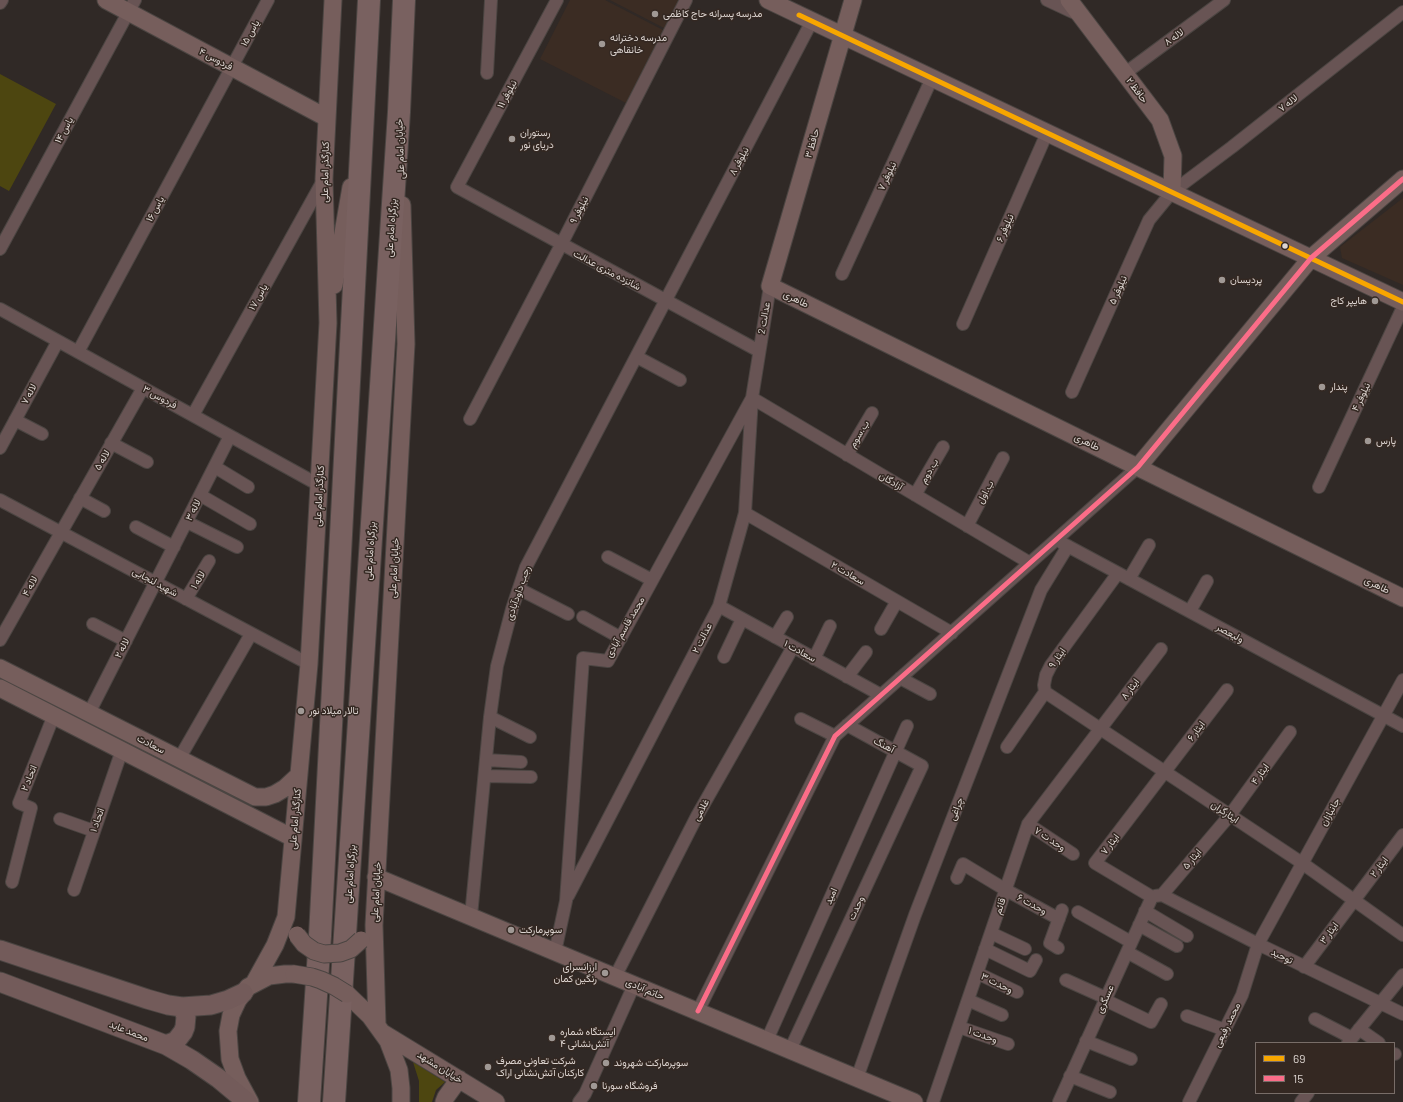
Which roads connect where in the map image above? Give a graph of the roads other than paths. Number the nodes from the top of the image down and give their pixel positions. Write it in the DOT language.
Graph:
graph roads {
  1 [pos="2,0"];
  2 [pos="106,0"];
  3 [pos="268,0"];
  4 [pos="333,0"];
  5 [pos="369,0"];
  6 [pos="404,0"];
  7 [pos="491,0"];
  8 [pos="557,0"];
  9 [pos="686,0"];
  10 [pos="768,0"];
  11 [pos="853,0"];
  12 [pos="1047,0"];
  13 [pos="1069,0"];
  14 [pos="1224,0"];
  15 [pos="0,3"];
  16 [pos="132,6"];
  17 [pos="1403,12"];
  18 [pos="1080,16"];
  19 [pos="812,21"];
  20 [pos="843,36"];
  21 [pos="231,67"];
  22 [pos="487,73"];
  23 [pos="1124,74"];
  24 [pos="932,78"];
  25 [pos="399,112"];
  26 [pos="363,114"];
  27 [pos="326,118"];
  28 [pos="1047,132"];
  29 [pos="324,179"];
  30 [pos="1403,179"];
  31 [pos="456,187"];
  32 [pos="1172,192"];
  33 [pos="561,245"];
  34 [pos="0,248"];
  35 [pos="1311,258"];
  36 [pos="842,274"];
  37 [pos="770,286"];
  38 [pos="666,301"];
  39 [pos="1403,302"];
  40 [pos="1403,307"];
  41 [pos="0,309"];
  42 [pos="328,323"];
  43 [pos="963,324"];
  44 [pos="58,341"];
  45 [pos="759,351"];
  46 [pos="78,352"];
  47 [pos="637,357"];
  48 [pos="680,380"];
  49 [pos="143,388"];
  50 [pos="1072,392"];
  51 [pos="752,398"];
  52 [pos="872,413"];
  53 [pos="193,415"];
  54 [pos="15,420"];
  55 [pos="470,420"];
  56 [pos="42,434"];
  57 [pos="230,436"];
  58 [pos="112,443"];
  59 [pos="943,447"];
  60 [pos="0,448"];
  61 [pos="847,455"];
  62 [pos="1003,458"];
  63 [pos="147,462"];
  64 [pos="215,467"];
  65 [pos="1138,468"];
  66 [pos="319,485"];
  67 [pos="248,487"];
  68 [pos="1319,487"];
  69 [pos="200,495"];
  70 [pos="915,495"];
  71 [pos="80,498"];
  72 [pos="0,500"];
  73 [pos="104,511"];
  74 [pos="745,513"];
  75 [pos="187,522"];
  76 [pos="250,524"];
  77 [pos="967,526"];
  78 [pos="136,527"];
  79 [pos="60,532"];
  80 [pos="1057,540"];
  81 [pos="1149,545"];
  82 [pos="1068,546"];
  83 [pos="237,547"];
  84 [pos="174,548"];
  85 [pos="608,557"];
  86 [pos="210,561"];
  87 [pos="1030,563"];
  88 [pos="1123,576"];
  89 [pos="652,580"];
  90 [pos="1207,581"];
  91 [pos="155,583"];
  92 [pos="518,589"];
  93 [pos="1403,598"];
  94 [pos="186,599"];
  95 [pos="897,601"];
  96 [pos="718,606"];
  97 [pos="1190,611"];
  98 [pos="568,614"];
  99 [pos="583,617"];
  100 [pos="787,617"];
  101 [pos="742,619"];
  102 [pos="93,624"];
  103 [pos="830,626"];
  104 [pos="881,629"];
  105 [pos="952,633"];
  106 [pos="251,634"];
  107 [pos="775,637"];
  108 [pos="621,638"];
  109 [pos="0,640"];
  110 [pos="126,641"];
  111 [pos="793,647"];
  112 [pos="1161,649"];
  113 [pos="866,652"];
  114 [pos="724,657"];
  115 [pos="814,659"];
  116 [pos="309,664"];
  117 [pos="0,668"];
  118 [pos="847,676"];
  119 [pos="900,678"];
  120 [pos="1403,680"];
  121 [pos="0,688"];
  122 [pos="1227,690"];
  123 [pos="1045,692"];
  124 [pos="930,694"];
  125 [pos="881,695"];
  126 [pos="89,713"];
  127 [pos="54,715"];
  128 [pos="1384,715"];
  129 [pos="490,717"];
  130 [pos="801,719"];
  131 [pos="847,725"];
  132 [pos="907,726"];
  133 [pos="1403,726"];
  134 [pos="1100,728"];
  135 [pos="1290,732"];
  136 [pos="835,736"];
  137 [pos="530,737"];
  138 [pos="1007,747"];
  139 [pos="122,750"];
  140 [pos="896,751"];
  141 [pos="180,759"];
  142 [pos="486,760"];
  143 [pos="521,762"];
  144 [pos="922,766"];
  145 [pos="1165,772"];
  146 [pos="299,775"];
  147 [pos="485,776"];
  148 [pos="530,777"];
  149 [pos="255,797"];
  150 [pos="246,813"];
  151 [pos="1230,815"];
  152 [pos="60,819"];
  153 [pos="1028,824"];
  154 [pos="94,831"];
  155 [pos="1403,835"];
  156 [pos="293,838"];
  157 [pos="1073,854"];
  158 [pos="1302,863"];
  159 [pos="376,877"];
  160 [pos="957,878"];
  161 [pos="12,882"];
  162 [pos="74,890"];
  163 [pos="1006,890"];
  164 [pos="1157,896"];
  165 [pos="1354,900"];
  166 [pos="566,901"];
  167 [pos="1145,911"];
  168 [pos="1078,912"];
  169 [pos="471,916"];
  170 [pos="286,917"];
  171 [pos="374,925"];
  172 [pos="1139,925"];
  173 [pos="991,932"];
  174 [pos="1403,935"];
  175 [pos="1187,936"];
  176 [pos="1258,944"];
  177 [pos="1177,946"];
  178 [pos="1129,947"];
  179 [pos="1058,948"];
  180 [pos="985,949"];
  181 [pos="1025,949"];
  182 [pos="0,950"];
  183 [pos="555,952"];
  184 [pos="1036,960"];
  185 [pos="1304,967"];
  186 [pos="977,973"];
  187 [pos="1167,974"];
  188 [pos="1403,975"];
  189 [pos="615,977"];
  190 [pos="1066,980"];
  191 [pos="0,982"];
  192 [pos="634,985"];
  193 [pos="248,988"];
  194 [pos="1017,992"];
  195 [pos="1105,999"];
  196 [pos="968,1000"];
  197 [pos="1380,1003"];
  198 [pos="1161,1004"];
  199 [pos="182,1007"];
  200 [pos="698,1011"];
  201 [pos="1403,1014"];
  202 [pos="1002,1015"];
  203 [pos="1187,1016"];
  204 [pos="1315,1019"];
  205 [pos="959,1027"];
  206 [pos="380,1028"];
  207 [pos="1225,1030"];
  208 [pos="1353,1037"];
  209 [pos="767,1040"];
  210 [pos="1086,1041"];
  211 [pos="1375,1042"];
  212 [pos="1008,1044"];
  213 [pos="166,1045"];
  214 [pos="790,1050"];
  215 [pos="1131,1059"];
  216 [pos="1070,1076"];
  217 [pos="857,1078"];
  218 [pos="459,1079"];
  219 [pos="1110,1092"];
  220 [pos="248,1102"];
  221 [pos="309,1102"];
  222 [pos="334,1102"];
  223 [pos="401,1102"];
  224 [pos="444,1102"];
  225 [pos="496,1102"];
  226 [pos="580,1102"];
  227 [pos="914,1102"];
  228 [pos="933,1102"];
  229 [pos="1059,1102"];
  230 [pos="1189,1102"];
  1 -- 15 [label="street"];
  2 -- 16 [label="street, فردوس ۴"];
  3 -- 21 [label="street, یاس ۱۵"];
  4 -- 27 [label="street, کنارگذر امام علی"];
  5 -- 26 [label="highway"];
  6 -- 25 [label="highway, بزرگراه امام علی"];
  7 -- 22 [label="street"];
  8 -- 31 [label="street, نیلوفر ۱۱"];
  9 -- 33 [label="street, نیلوفر ۹"];
  10 -- 19 [label="street"];
  11 -- 20 [label="street, حافظ ۳"];
  12 -- 18 [label="street"];
  13 -- 18 [label="street, حافظ ۲"];
  14 -- 23 [label="street, لاله ۸"];
  16 -- 21 [label="street, فردوس ۴"];
  16 -- 34 [label="street, یاس ۱۴"];
  17 -- 32 [label="street, لاله ۷"];
  18 -- 23 [label="street, حافظ ۲"];
  19 -- 20 [label="street"];
  19 -- 38 [label="street, نیلوفر ۸"];
  20 -- 24 [label="street"];
  20 -- 37 [label="street, حافظ ۳"];
  21 -- 27 [label="street, فردوس ۴"];
  21 -- 46 [label="street, یاس ۱۶"];
  23 -- 32 [label="street, حافظ ۲"];
  24 -- 28 [label="street"];
  24 -- 36 [label="street, نیلوفر ۷"];
  25 -- 159 [label="street, خیابان امام علی"];
  25 -- 222 [label="highway, بزرگراه امام علی"];
  26 -- 42 [label="street"];
  26 -- 221 [label="highway"];
  27 -- 29 [label="street, کنارگذر امام علی"];
  28 -- 32 [label="street"];
  28 -- 43 [label="street, نیلوفر ۶"];
  29 -- 42 [label="street, کنارگذر امام علی"];
  29 -- 53 [label="street, یاس ۱۷"];
  30 -- 35 [label="street"];
  31 -- 33 [label="street, شانزده متری عدالت"];
  32 -- 35 [label="street"];
  32 -- 50 [label="street, نیلوفر ۵"];
  33 -- 38 [label="street, شانزده متری عدالت"];
  33 -- 55 [label="street, نیلوفر ۹"];
  35 -- 39 [label="street"];
  35 -- 65 [label="street"];
  37 -- 45 [label="street, عدالت 2"];
  37 -- 65 [label="street, طاهری"];
  38 -- 45 [label="street, شانزده متری عدالت"];
  38 -- 47 [label="street, رجب داودآبادی"];
  40 -- 68 [label="street, نیلوفر ۴"];
  41 -- 44 [label="street, فردوس ۳"];
  42 -- 66 [label="street, کنارگذر امام علی"];
  44 -- 46 [label="street, فردوس ۳"];
  44 -- 54 [label="street, لاله ۷"];
  45 -- 51 [label="street, عدالت ۲"];
  46 -- 49 [label="street, فردوس ۳"];
  47 -- 48 [label="street"];
  47 -- 92 [label="street, رجب داودآبادی"];
  49 -- 53 [label="street, فردوس ۳"];
  49 -- 58 [label="street, لاله ۵"];
  51 -- 61 [label="street, آزادگان"];
  51 -- 74 [label="street, عدالت ۲"];
  51 -- 89 [label="street, محمد قاسم آبادی"];
  52 -- 61 [label="street, ب.سوم"];
  53 -- 57 [label="street, فردوس ۳"];
  54 -- 56 [label="street"];
  54 -- 60 [label="street, لاله ۷"];
  57 -- 64 [label="street, لاله ۳"];
  57 -- 66 [label="street, فردوس ۳"];
  58 -- 63 [label="street"];
  58 -- 71 [label="street, لاله ۵"];
  59 -- 70 [label="street, ب.دوم"];
  61 -- 70 [label="street, آزادگان"];
  62 -- 77 [label="street, ب.اول"];
  64 -- 67 [label="street"];
  64 -- 69 [label="street, لاله ۳"];
  65 -- 80 [label="street"];
  65 -- 93 [label="street, طاهری"];
  66 -- 116 [label="street, کنارگذر امام علی"];
  69 -- 75 [label="street, لاله ۳"];
  69 -- 76 [label="street"];
  70 -- 77 [label="street, آزادگان"];
  71 -- 73 [label="street"];
  71 -- 79 [label="street, لاله ۵"];
  72 -- 79 [label="street, شهید لنجابی"];
  74 -- 95 [label="street, سعادت ۲"];
  74 -- 96 [label="street, عدالت ۲"];
  75 -- 83 [label="street"];
  75 -- 84 [label="street, لاله ۳"];
  77 -- 87 [label="street, آزادگان"];
  78 -- 84 [label="street"];
  79 -- 91 [label="street, شهید لنجابی"];
  79 -- 109 [label="street, لاله ۴"];
  80 -- 82 [label="street, ولیعصر"];
  80 -- 87 [label="street"];
  81 -- 88 [label="street, ایثار ۹"];
  82 -- 88 [label="street, ولیعصر"];
  82 -- 217 [label="street, چراغی"];
  84 -- 91 [label="street, لاله ۳"];
  85 -- 89 [label="street"];
  86 -- 94 [label="street, لاله ۱"];
  87 -- 105 [label="street"];
  88 -- 97 [label="street, ولیعصر"];
  88 -- 123 [label="street, ایثار ۹"];
  89 -- 108 [label="street, محمد قاسم آبادی"];
  90 -- 97 [label="street"];
  91 -- 94 [label="street, شهید لنجابی"];
  91 -- 110 [label="street, لاله ۲"];
  92 -- 98 [label="street"];
  92 -- 129 [label="street, رجب داودآبادی"];
  94 -- 106 [label="street, شهید لنجابی"];
  95 -- 104 [label="street"];
  95 -- 105 [label="street, سعادت ۲"];
  96 -- 101 [label="street, سعادت ۱"];
  96 -- 166 [label="street, عدالت ۲"];
  97 -- 128 [label="street, ولیعصر"];
  99 -- 108 [label="street"];
  100 -- 107 [label="street"];
  101 -- 107 [label="street, سعادت ۱"];
  101 -- 114 [label="street"];
  102 -- 110 [label="street"];
  103 -- 115 [label="street"];
  105 -- 119 [label="street"];
  106 -- 116 [label="street, شهید لنجابی"];
  106 -- 141 [label="street"];
  107 -- 111 [label="street, سعادت ۱"];
  108 -- 166 [label="street, محمد قاسم آبادی"];
  110 -- 126 [label="street, لاله ۲"];
  111 -- 115 [label="street, سعادت ۱"];
  111 -- 189 [label="street, غلامی"];
  112 -- 134 [label="street, ایثار ۸"];
  113 -- 118 [label="street"];
  115 -- 118 [label="street, سعادت ۱"];
  116 -- 146 [label="street, کنارگذر امام علی"];
  117 -- 126 [label="street, سعادت"];
  118 -- 125 [label="street, سعادت ۱"];
  119 -- 124 [label="street"];
  119 -- 125 [label="street"];
  120 -- 128 [label="street, جانبازان"];
  121 -- 127 [label="street, سعادت"];
  122 -- 145 [label="street, ایثار ۶"];
  123 -- 134 [label="street, ایثارگران"];
  123 -- 138 [label="street, ایثار ۹"];
  125 -- 131 [label="street"];
  126 -- 141 [label="street, سعادت"];
  127 -- 139 [label="street, سعادت"];
  127 -- 161 [label="street, اتحاد ۲"];
  128 -- 133 [label="street, ولیعصر"];
  128 -- 158 [label="street, جانبازان"];
  129 -- 137 [label="street"];
  129 -- 142 [label="street, رجب داودآبادی"];
  130 -- 136 [label="street"];
  131 -- 136 [label="street"];
  131 -- 140 [label="street, آهنگ"];
  132 -- 140 [label="street, امید"];
  134 -- 145 [label="street, ایثارگران"];
  134 -- 153 [label="street, قائم"];
  135 -- 151 [label="street, ایثار ۴"];
  136 -- 200 [label="street"];
  139 -- 150 [label="street, سعادت"];
  139 -- 154 [label="street, اتحاد ۱"];
  140 -- 144 [label="street, آهنگ"];
  140 -- 209 [label="street, امید"];
  141 -- 149 [label="street, سعادت"];
  142 -- 143 [label="street"];
  142 -- 147 [label="street, رجب داودآبادی"];
  144 -- 214 [label="street, وحدت"];
  145 -- 151 [label="street, ایثارگران"];
  145 -- 164 [label="street, ایثار ۷"];
  146 -- 149 [label="street"];
  146 -- 156 [label="street, کنارگذر امام علی"];
  147 -- 148 [label="street"];
  147 -- 169 [label="street, رجب داودآبادی"];
  149 -- 150 [label="street"];
  150 -- 156 [label="street, سعادت"];
  151 -- 158 [label="street, ایثارگران"];
  151 -- 164 [label="street, ایثار ۵"];
  152 -- 154 [label="street"];
  153 -- 157 [label="street, وحد ت ۷"];
  153 -- 163 [label="street, قائم"];
  154 -- 162 [label="street, اتحاد ۱"];
  155 -- 165 [label="street, ایثار ۲"];
  156 -- 170 [label="street, کنارگذر امام علی"];
  158 -- 165 [label="street, ایثارگران"];
  158 -- 176 [label="street, جانبازان"];
  159 -- 169 [label="street, حاتم آبادی"];
  159 -- 171 [label="street, خیابان امام علی"];
  160 -- 163 [label="street, وحدت ۶"];
  163 -- 173 [label="street, قائم"];
  163 -- 179 [label="street, وحدت ۶"];
  164 -- 167 [label="street, عسگری"];
  164 -- 176 [label="street, توحید"];
  165 -- 174 [label="street, ایثارگران"];
  165 -- 185 [label="street, ایثار ۳"];
  166 -- 183 [label="street, محمد قاسم آبادی"];
  167 -- 172 [label="street, عسگری"];
  167 -- 175 [label="street"];
  168 -- 178 [label="street"];
  169 -- 183 [label="street, حاتم آبادی"];
  170 -- 171 [label="street, bridge"];
  170 -- 193 [label="street, کنارگذر امام علی"];
  171 -- 206 [label="street, خیابان امام علی"];
  172 -- 177 [label="street"];
  172 -- 178 [label="street, عسگری"];
  173 -- 180 [label="street, قائم"];
  173 -- 181 [label="street"];
  176 -- 185 [label="street, توحید"];
  176 -- 207 [label="street, محمد رفیعی"];
  178 -- 187 [label="street"];
  178 -- 195 [label="street, عسگری"];
  180 -- 184 [label="street"];
  180 -- 186 [label="street, قائم"];
  182 -- 199 [label="main road"];
  183 -- 189 [label="street, حاتم آبادی"];
  185 -- 197 [label="street, توحید"];
  186 -- 194 [label="street, وحدت ۳"];
  186 -- 196 [label="street, قائم"];
  188 -- 197 [label="street"];
  189 -- 192 [label="street, حاتم آبادی"];
  190 -- 195 [label="street"];
  191 -- 213 [label="main road, محمد عابد"];
  192 -- 200 [label="street, حاتم آبادی"];
  192 -- 226 [label="street"];
  193 -- 199 [label="main road"];
  193 -- 206 [label="street, bridge"];
  193 -- 220 [label="street, کنارگذر امام علی"];
  195 -- 198 [label="street"];
  195 -- 210 [label="street, عسگری"];
  196 -- 202 [label="street"];
  196 -- 205 [label="street, قائم"];
  197 -- 201 [label="street, توحید"];
  197 -- 208 [label="street"];
  199 -- 213 [label="main road"];
  200 -- 209 [label="street, حاتم آبادی"];
  203 -- 207 [label="street"];
  204 -- 208 [label="street"];
  205 -- 212 [label="street, وحدت ۱"];
  205 -- 228 [label="street, قائم"];
  206 -- 218 [label="street, خیابان مشهد"];
  206 -- 223 [label="street"];
  207 -- 230 [label="street, محمد رفیعی"];
  208 -- 211 [label="street"];
  209 -- 214 [label="street, حاتم آبادی"];
  210 -- 215 [label="street"];
  210 -- 216 [label="street, عسگری"];
  213 -- 220 [label="main road, محمد عابد"];
  214 -- 217 [label="street, حاتم آبادی"];
  216 -- 219 [label="street"];
  216 -- 229 [label="street, عسگری"];
  217 -- 227 [label="street, حاتم آبادی"];
  218 -- 224 [label="street"];
  218 -- 225 [label="street, خیابان مشهد"];
}
